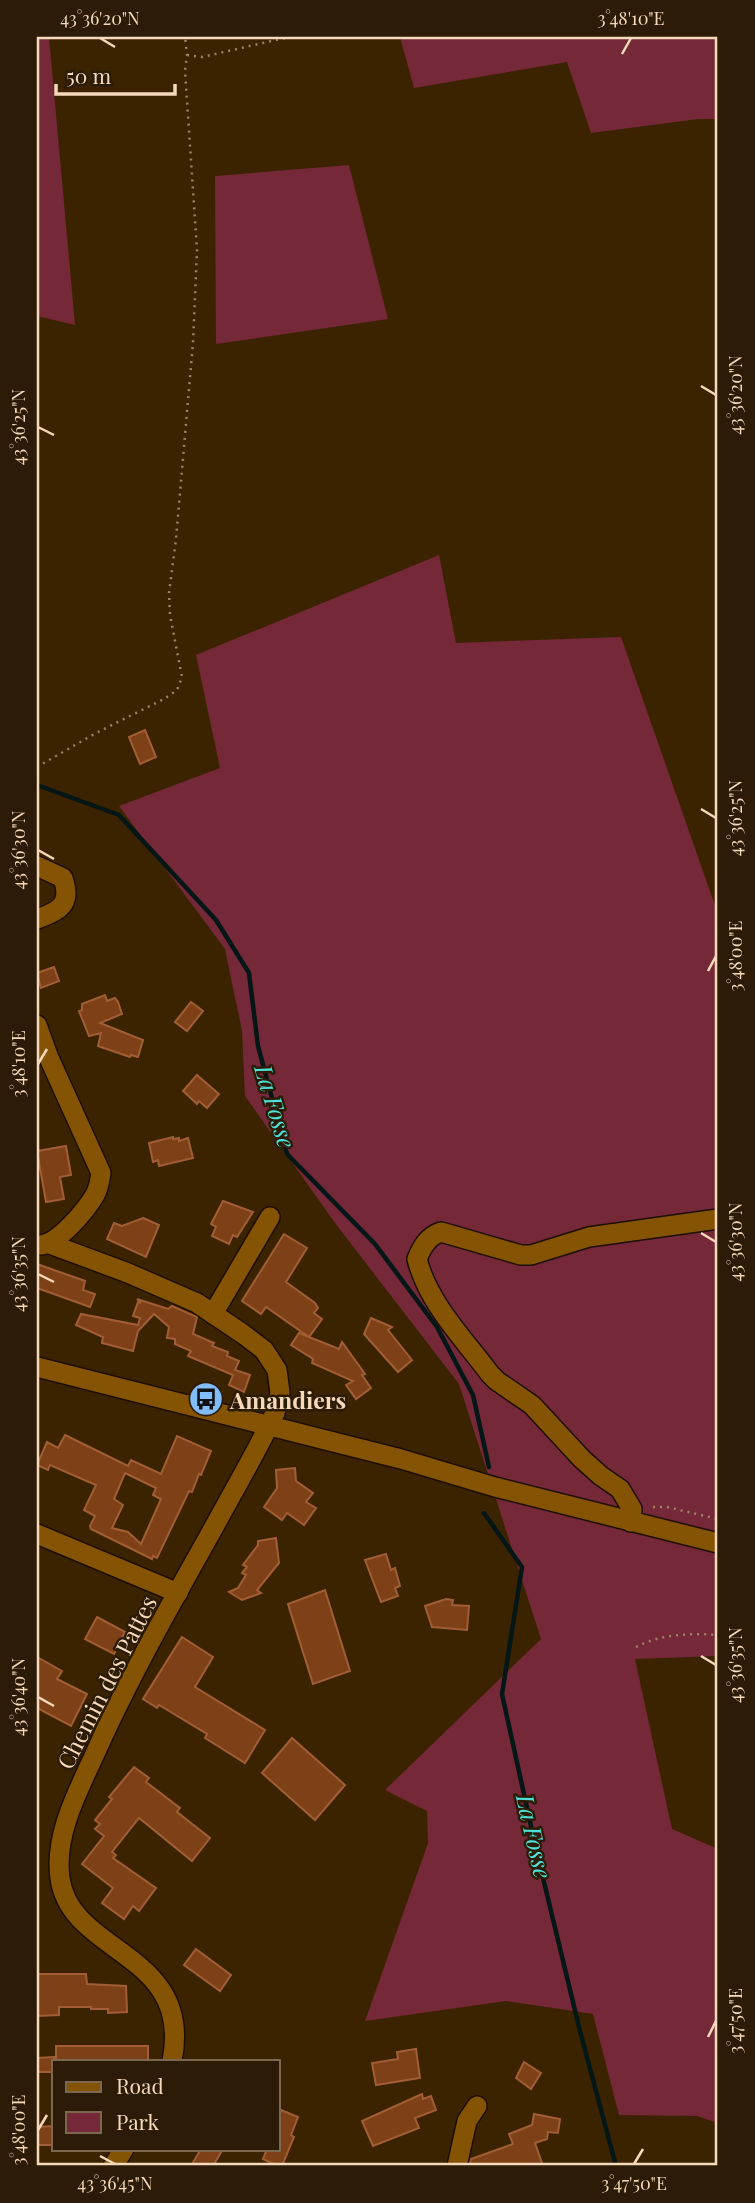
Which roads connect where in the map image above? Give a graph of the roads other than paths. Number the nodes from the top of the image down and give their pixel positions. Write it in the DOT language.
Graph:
graph roads {
  1 [pos="37,866"];
  2 [pos="37,919"];
  3 [pos="37,1025"];
  4 [pos="270,1217"];
  5 [pos="718,1219"];
  6 [pos="43,1245"];
  7 [pos="213,1314"];
  8 [pos="37,1367"];
  9 [pos="269,1426"];
  10 [pos="631,1522"];
  11 [pos="37,1534"];
  12 [pos="718,1543"];
  13 [pos="178,1593"];
  14 [pos="172,2060"];
  15 [pos="477,2106"];
  16 [pos="457,2166"];
  1 -- 2 [label="street"];
  3 -- 6 [label="street"];
  4 -- 7 [label="street"];
  5 -- 10 [label="street"];
  6 -- 7 [label="street, Chemin des Pattes"];
  7 -- 9 [label="street, Chemin des Pattes"];
  8 -- 9 [label="street"];
  9 -- 10 [label="street"];
  9 -- 13 [label="street, Chemin des Pattes"];
  10 -- 12 [label="street"];
  11 -- 13 [label="street"];
  13 -- 14 [label="street, Chemin des Pattes"];
  15 -- 16 [label="street"];
}
